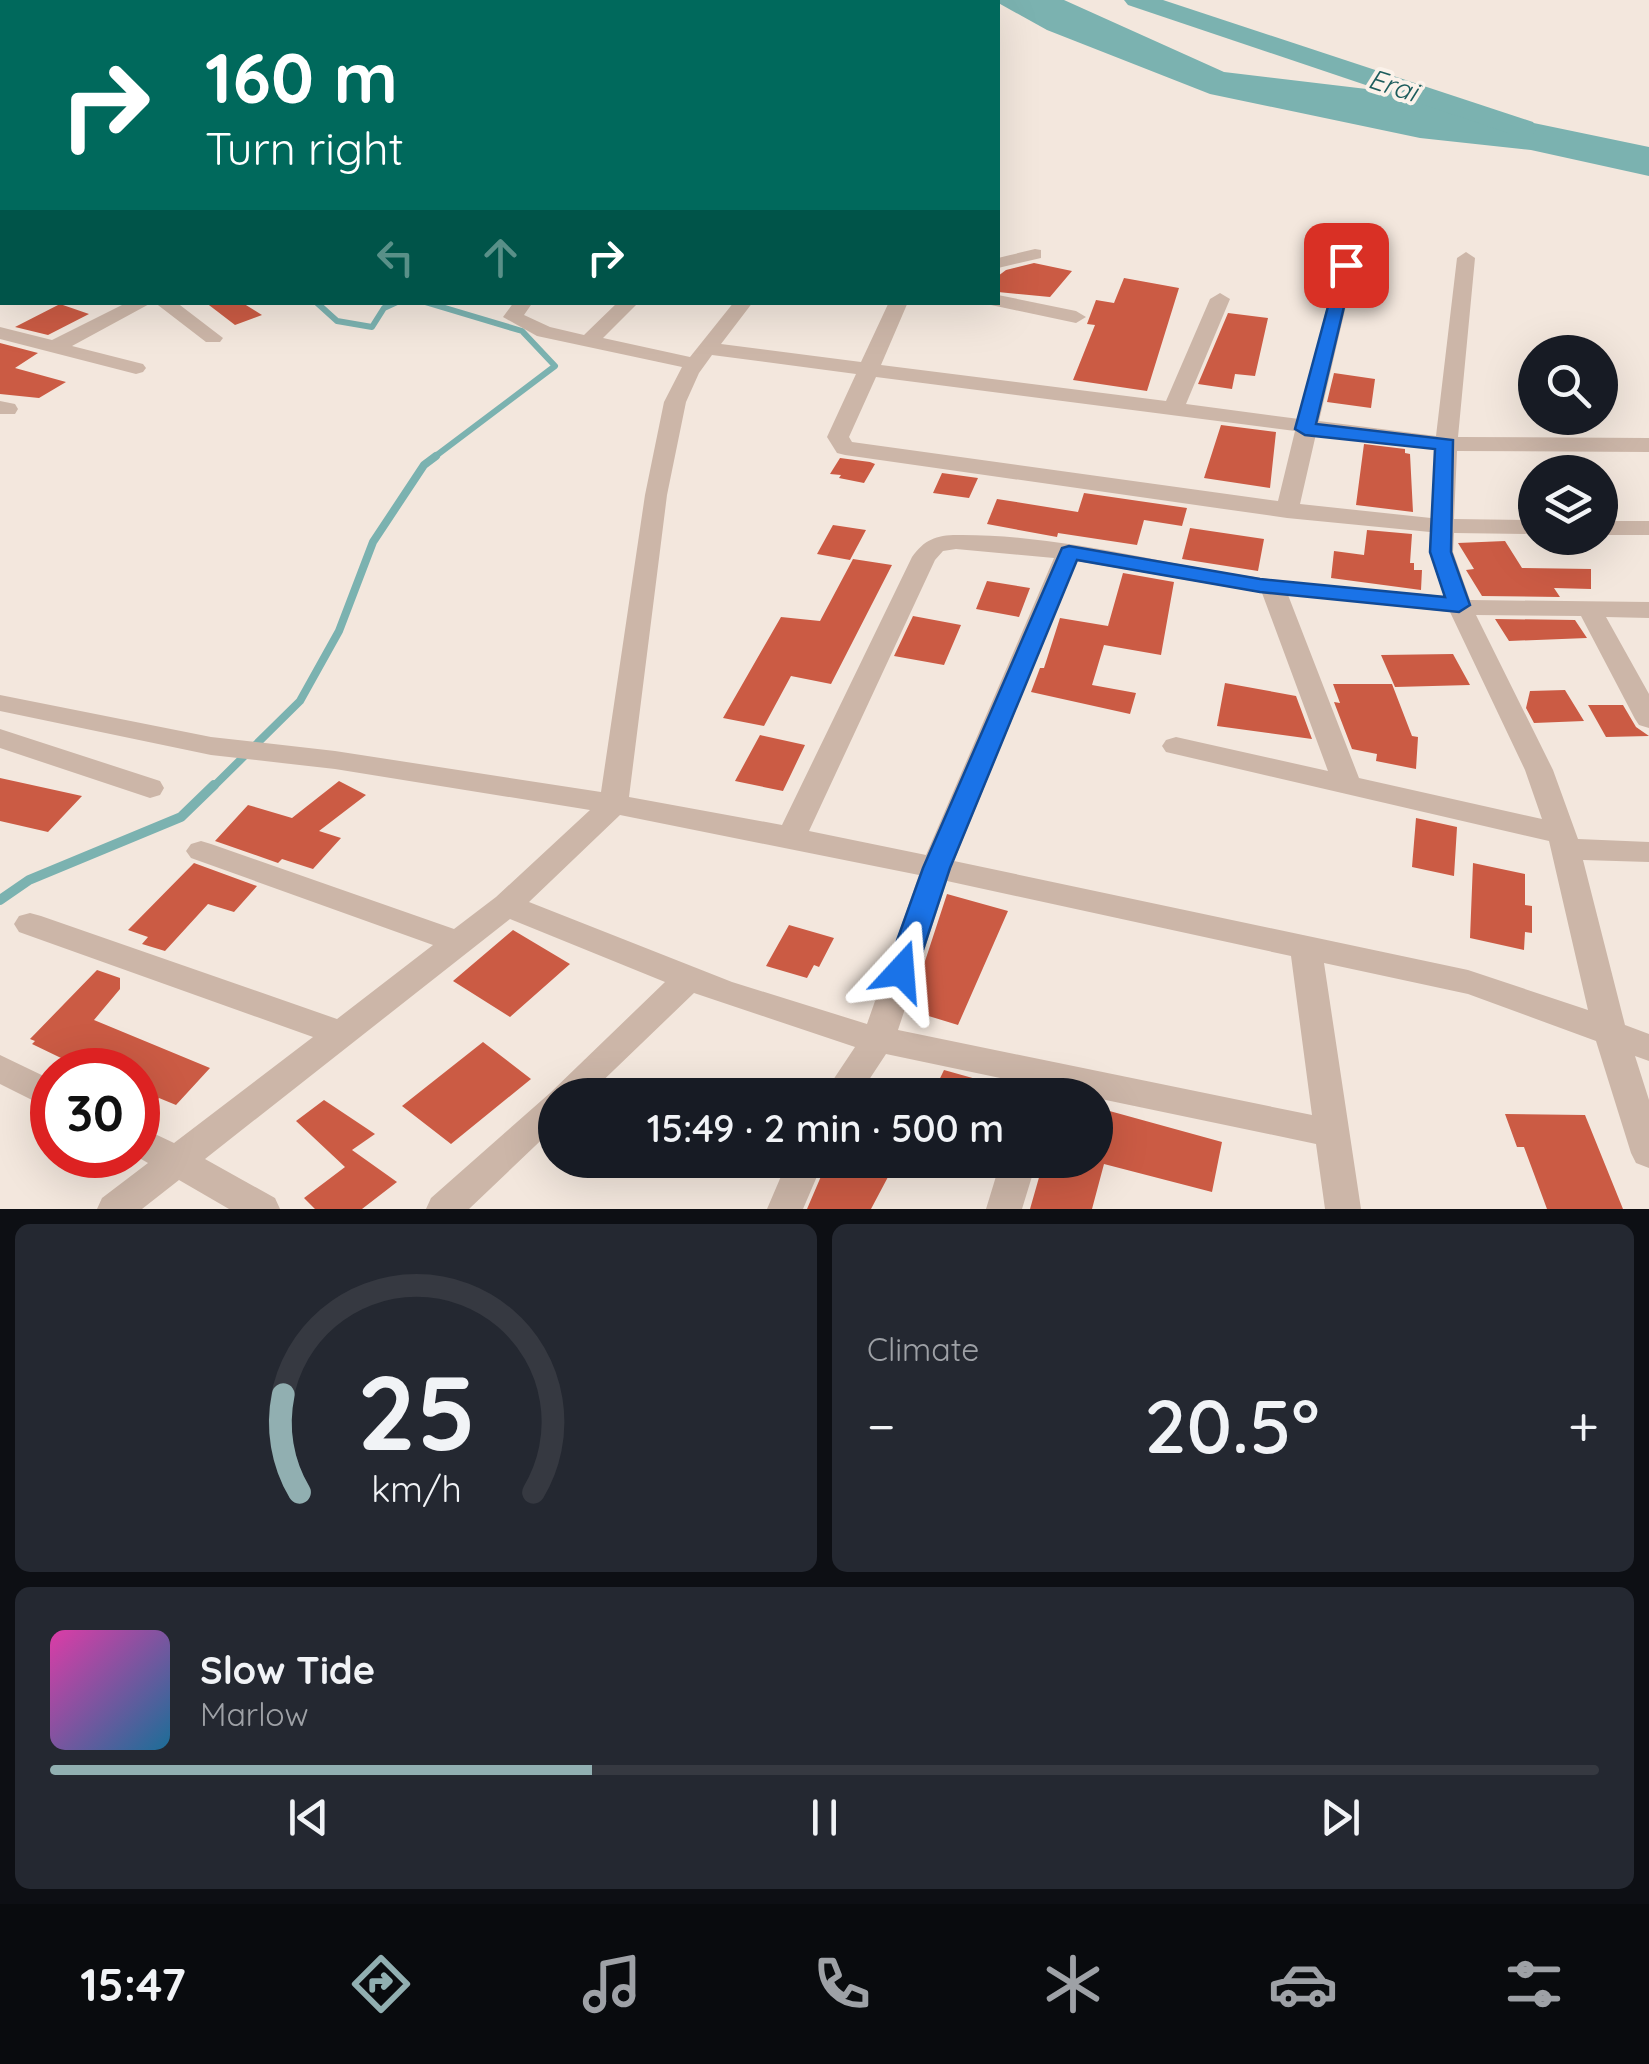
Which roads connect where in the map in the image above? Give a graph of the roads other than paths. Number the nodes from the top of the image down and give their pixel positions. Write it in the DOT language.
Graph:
graph roads {
  1 [pos="1354,233"];
  2 [pos="1034,254"];
  3 [pos="1466,258"];
  4 [pos="1000,262"];
  5 [pos="1220,298"];
  6 [pos="1000,301"];
  7 [pos="138,305"];
  8 [pos="168,305"];
  9 [pos="521,305"];
  10 [pos="627,305"];
  11 [pos="742,305"];
  12 [pos="898,305"];
  13 [pos="1076,317"];
  14 [pos="0,332"];
  15 [pos="212,338"];
  16 [pos="588,342"];
  17 [pos="54,347"];
  18 [pos="703,356"];
  19 [pos="136,368"];
  20 [pos="866,369"];
  21 [pos="1172,411"];
  22 [pos="1305,429"];
  23 [pos="1446,444"];
  24 [pos="1649,445"];
  25 [pos="1287,511"];
  26 [pos="1442,526"];
  27 [pos="1518,527"];
  28 [pos="1618,528"];
  29 [pos="1649,528"];
  30 [pos="1069,552"];
  31 [pos="1272,587"];
  32 [pos="1460,606"];
  33 [pos="1590,610"];
  34 [pos="1649,610"];
  35 [pos="0,703"];
  36 [pos="1649,718"];
  37 [pos="0,738"];
  38 [pos="1176,746"];
  39 [pos="1348,785"];
  40 [pos="150,788"];
  41 [pos="614,804"];
  42 [pos="791,837"];
  43 [pos="1564,842"];
  44 [pos="200,850"];
  45 [pos="1649,852"];
  46 [pos="936,868"];
  47 [pos="507,905"];
  48 [pos="30,924"];
  49 [pos="460,942"];
  50 [pos="1306,948"];
  51 [pos="689,979"];
  52 [pos="1610,1032"];
  53 [pos="343,1034"];
  54 [pos="878,1040"];
  55 [pos="1649,1048"];
  56 [pos="0,1068"];
  57 [pos="584,1078"];
  58 [pos="852,1078"];
  59 [pos="1020,1078"];
  60 [pos="30,1084"];
  61 [pos="1113,1096"];
  62 [pos="538,1121"];
  63 [pos="1332,1133"];
  64 [pos="160,1152"];
  65 [pos="1649,1153"];
  66 [pos="178,1162"];
  67 [pos="798,1178"];
  68 [pos="1013,1178"];
  69 [pos="115,1209"];
  70 [pos="262,1209"];
  71 [pos="444,1209"];
  72 [pos="785,1209"];
  73 [pos="1004,1209"];
  74 [pos="1344,1209"];
  1 -- 22 [label="street"];
  2 -- 4 [label="street"];
  3 -- 23 [label="street"];
  5 -- 21 [label="street"];
  6 -- 13 [label="street"];
  7 -- 17 [label="street"];
  8 -- 15 [label="street"];
  9 -- 16 [label="street"];
  10 -- 16 [label="street"];
  11 -- 18 [label="street"];
  12 -- 20 [label="street"];
  14 -- 17 [label="street"];
  16 -- 18 [label="street"];
  17 -- 19 [label="street"];
  18 -- 20 [label="street"];
  18 -- 41 [label="street"];
  20 -- 21 [label="street"];
  20 -- 25 [label="street"];
  21 -- 22 [label="street"];
  22 -- 23 [label="street"];
  22 -- 25 [label="street"];
  23 -- 24 [label="street"];
  23 -- 26 [label="street"];
  25 -- 26 [label="street"];
  26 -- 27 [label="street"];
  26 -- 32 [label="street"];
  28 -- 29 [label="street"];
  30 -- 31 [label="street"];
  30 -- 42 [label="street"];
  30 -- 46 [label="street"];
  31 -- 32 [label="street"];
  31 -- 39 [label="street"];
  32 -- 33 [label="street"];
  32 -- 43 [label="street"];
  33 -- 34 [label="street"];
  33 -- 36 [label="street"];
  35 -- 41 [label="street"];
  37 -- 40 [label="street"];
  38 -- 39 [label="street"];
  39 -- 43 [label="street"];
  41 -- 42 [label="street"];
  41 -- 47 [label="street"];
  42 -- 46 [label="street"];
  43 -- 45 [label="street"];
  43 -- 52 [label="street"];
  44 -- 49 [label="street"];
  46 -- 50 [label="street"];
  46 -- 54 [label="street"];
  47 -- 49 [label="street"];
  47 -- 51 [label="street"];
  48 -- 53 [label="street"];
  49 -- 53 [label="street"];
  50 -- 52 [label="street"];
  50 -- 63 [label="street"];
  51 -- 54 [label="street"];
  51 -- 57 [label="street"];
  52 -- 55 [label="street"];
  52 -- 65 [label="street"];
  53 -- 66 [label="street"];
  54 -- 58 [label="street"];
  54 -- 59 [label="street"];
  56 -- 60 [label="street"];
  61 -- 63 [label="street"];
  62 -- 71 [label="street"];
  63 -- 74 [label="street"];
  64 -- 66 [label="street"];
  66 -- 69 [label="street"];
  66 -- 70 [label="street"];
  67 -- 72 [label="street"];
  68 -- 73 [label="street"];
}
